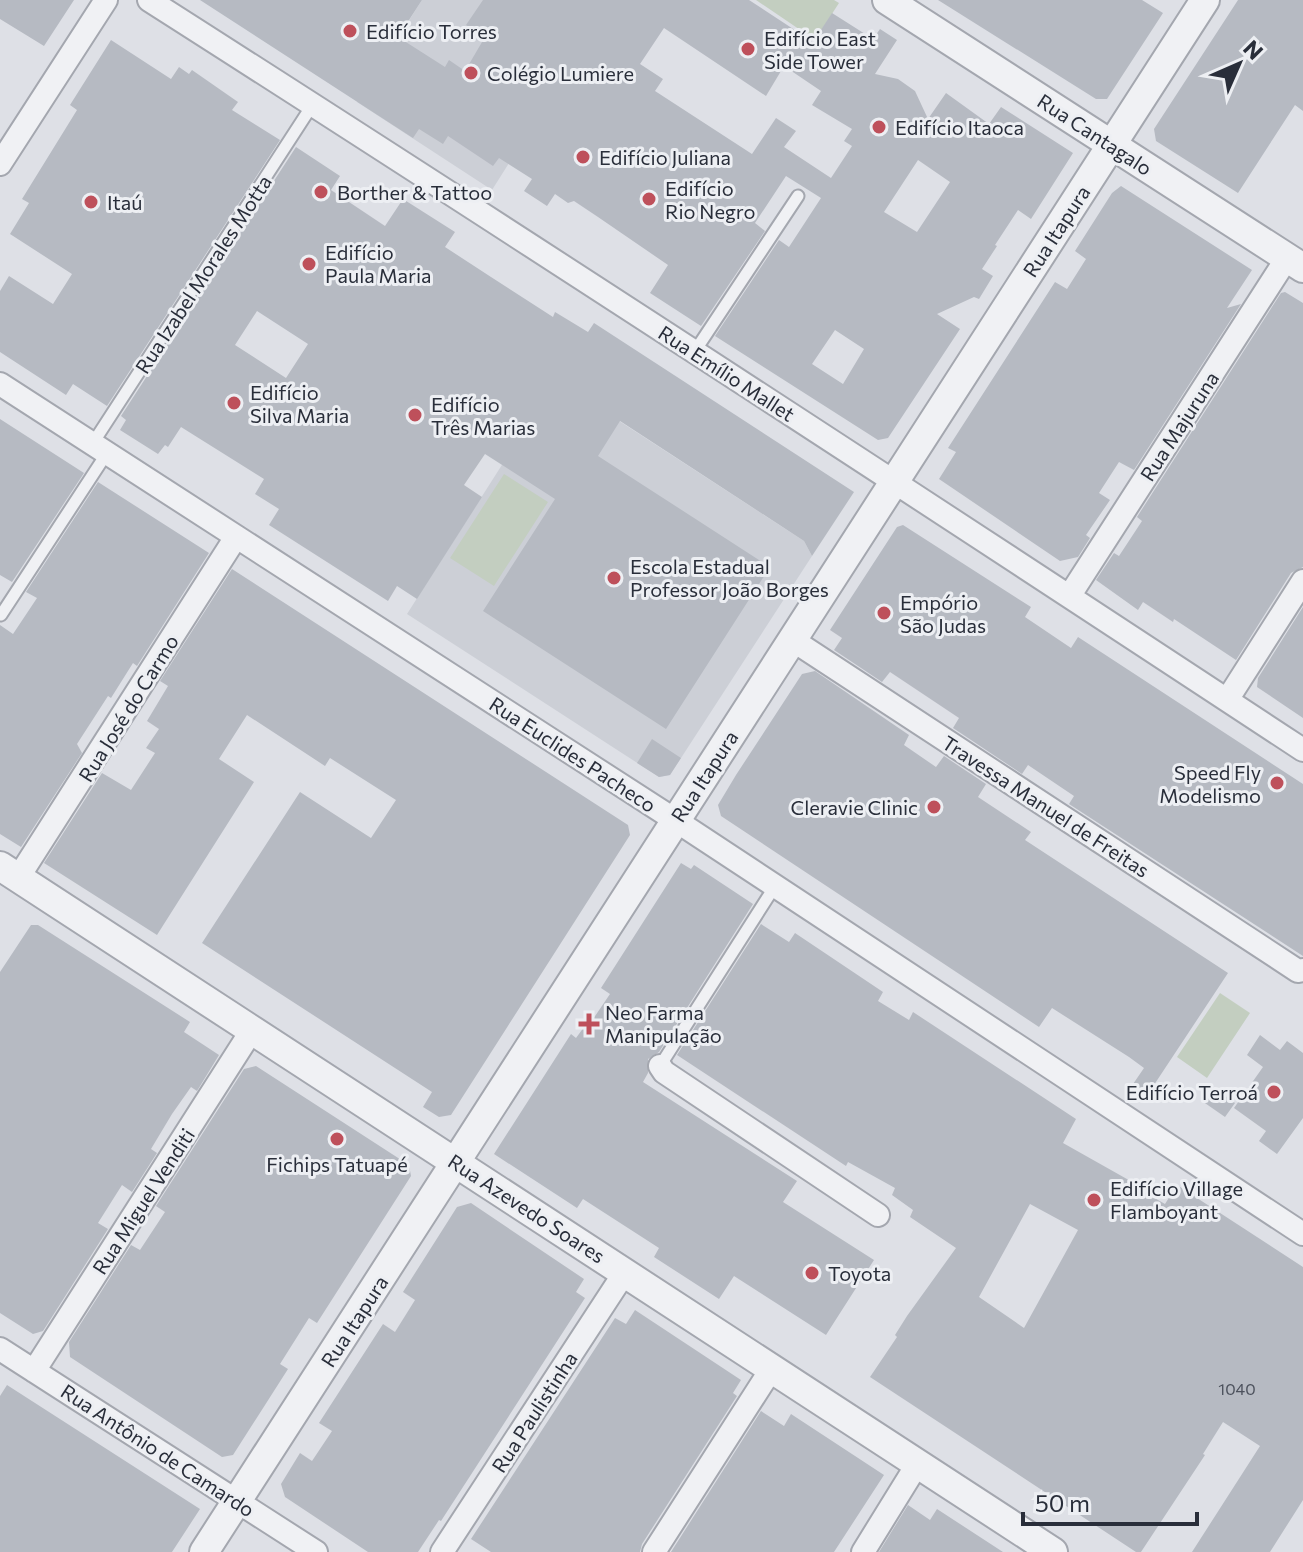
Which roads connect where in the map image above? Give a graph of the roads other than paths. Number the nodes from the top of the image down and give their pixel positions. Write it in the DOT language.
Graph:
graph roads {
  1 [pos="106,0"];
  2 [pos="149,0"];
  3 [pos="1205,0"];
  4 [pos="902,4"];
  5 [pos="313,104"];
  6 [pos="1112,144"];
  7 [pos="0,164"];
  8 [pos="798,196"];
  9 [pos="1295,263"];
  10 [pos="695,351"];
  11 [pos="0,384"];
  12 [pos="100,448"];
  13 [pos="892,483"];
  14 [pos="236,537"];
  15 [pos="1303,581"];
  16 [pos="1070,595"];
  17 [pos="1,615"];
  18 [pos="791,639"];
  19 [pos="1227,700"];
  20 [pos="1303,750"];
  21 [pos="675,820"];
  22 [pos="9,872"];
  23 [pos="775,886"];
  24 [pos="1303,970"];
  25 [pos="252,1030"];
  26 [pos="660,1066"];
  27 [pos="456,1161"];
  28 [pos="878,1215"];
  29 [pos="1303,1234"];
  30 [pos="625,1272"];
  31 [pos="0,1349"];
  32 [pos="772,1368"];
  33 [pos="34,1371"];
  34 [pos="918,1463"];
  35 [pos="237,1501"];
  36 [pos="204,1552"];
  37 [pos="316,1552"];
  38 [pos="442,1552"];
  39 [pos="654,1552"];
  40 [pos="863,1552"];
  41 [pos="1053,1552"];
  1 -- 7 [label="street"];
  2 -- 5 [label="street, Rua Emílio Mallet"];
  3 -- 6 [label="street, Rua Itapura"];
  4 -- 6 [label="street, Rua Cantagalo"];
  5 -- 10 [label="street, Rua Emílio Mallet"];
  5 -- 12 [label="lane, Rua Izabel Morales Motta"];
  6 -- 9 [label="street, Rua Cantagalo"];
  6 -- 13 [label="street, Rua Itapura"];
  8 -- 10 [label="lane"];
  9 -- 16 [label="street, Rua Majuruna"];
  10 -- 13 [label="street, Rua Emílio Mallet"];
  11 -- 12 [label="street, Rua Euclides Pacheco"];
  12 -- 14 [label="street, Rua Euclides Pacheco"];
  12 -- 17 [label="lane, Rua Izabel Morales Motta"];
  13 -- 16 [label="street, Rua Emílio Mallet"];
  13 -- 18 [label="street, Rua Itapura"];
  14 -- 21 [label="street, Rua Euclides Pacheco"];
  14 -- 22 [label="street, Rua José do Carmo"];
  15 -- 19 [label="street"];
  16 -- 19 [label="street, Rua Emílio Mallet"];
  18 -- 21 [label="street, Rua Itapura"];
  18 -- 24 [label="street, Travessa Manuel de Freitas"];
  19 -- 20 [label="street, Rua Emílio Mallet"];
  21 -- 23 [label="street, Rua Euclides Pacheco"];
  21 -- 27 [label="street, Rua Itapura"];
  22 -- 25 [label="street, Rua Azevedo Soares"];
  23 -- 26 [label="lane"];
  23 -- 29 [label="street, Rua Euclides Pacheco"];
  25 -- 27 [label="street, Rua Azevedo Soares"];
  25 -- 33 [label="street, Rua Miguel Venditi"];
  26 -- 28 [label="street"];
  27 -- 30 [label="street, Rua Azevedo Soares"];
  27 -- 35 [label="street, Rua Itapura"];
  30 -- 32 [label="street, Rua Azevedo Soares"];
  30 -- 38 [label="street, Rua Paulistinha"];
  31 -- 33 [label="street, Rua Antônio de Camardo"];
  32 -- 34 [label="street, Rua Azevedo Soares"];
  32 -- 39 [label="street"];
  33 -- 35 [label="street, Rua Antônio de Camardo"];
  34 -- 40 [label="street"];
  34 -- 41 [label="street, Rua Azevedo Soares"];
  35 -- 36 [label="street, Rua Itapura"];
  35 -- 37 [label="street, Rua Antônio de Camardo"];
}
